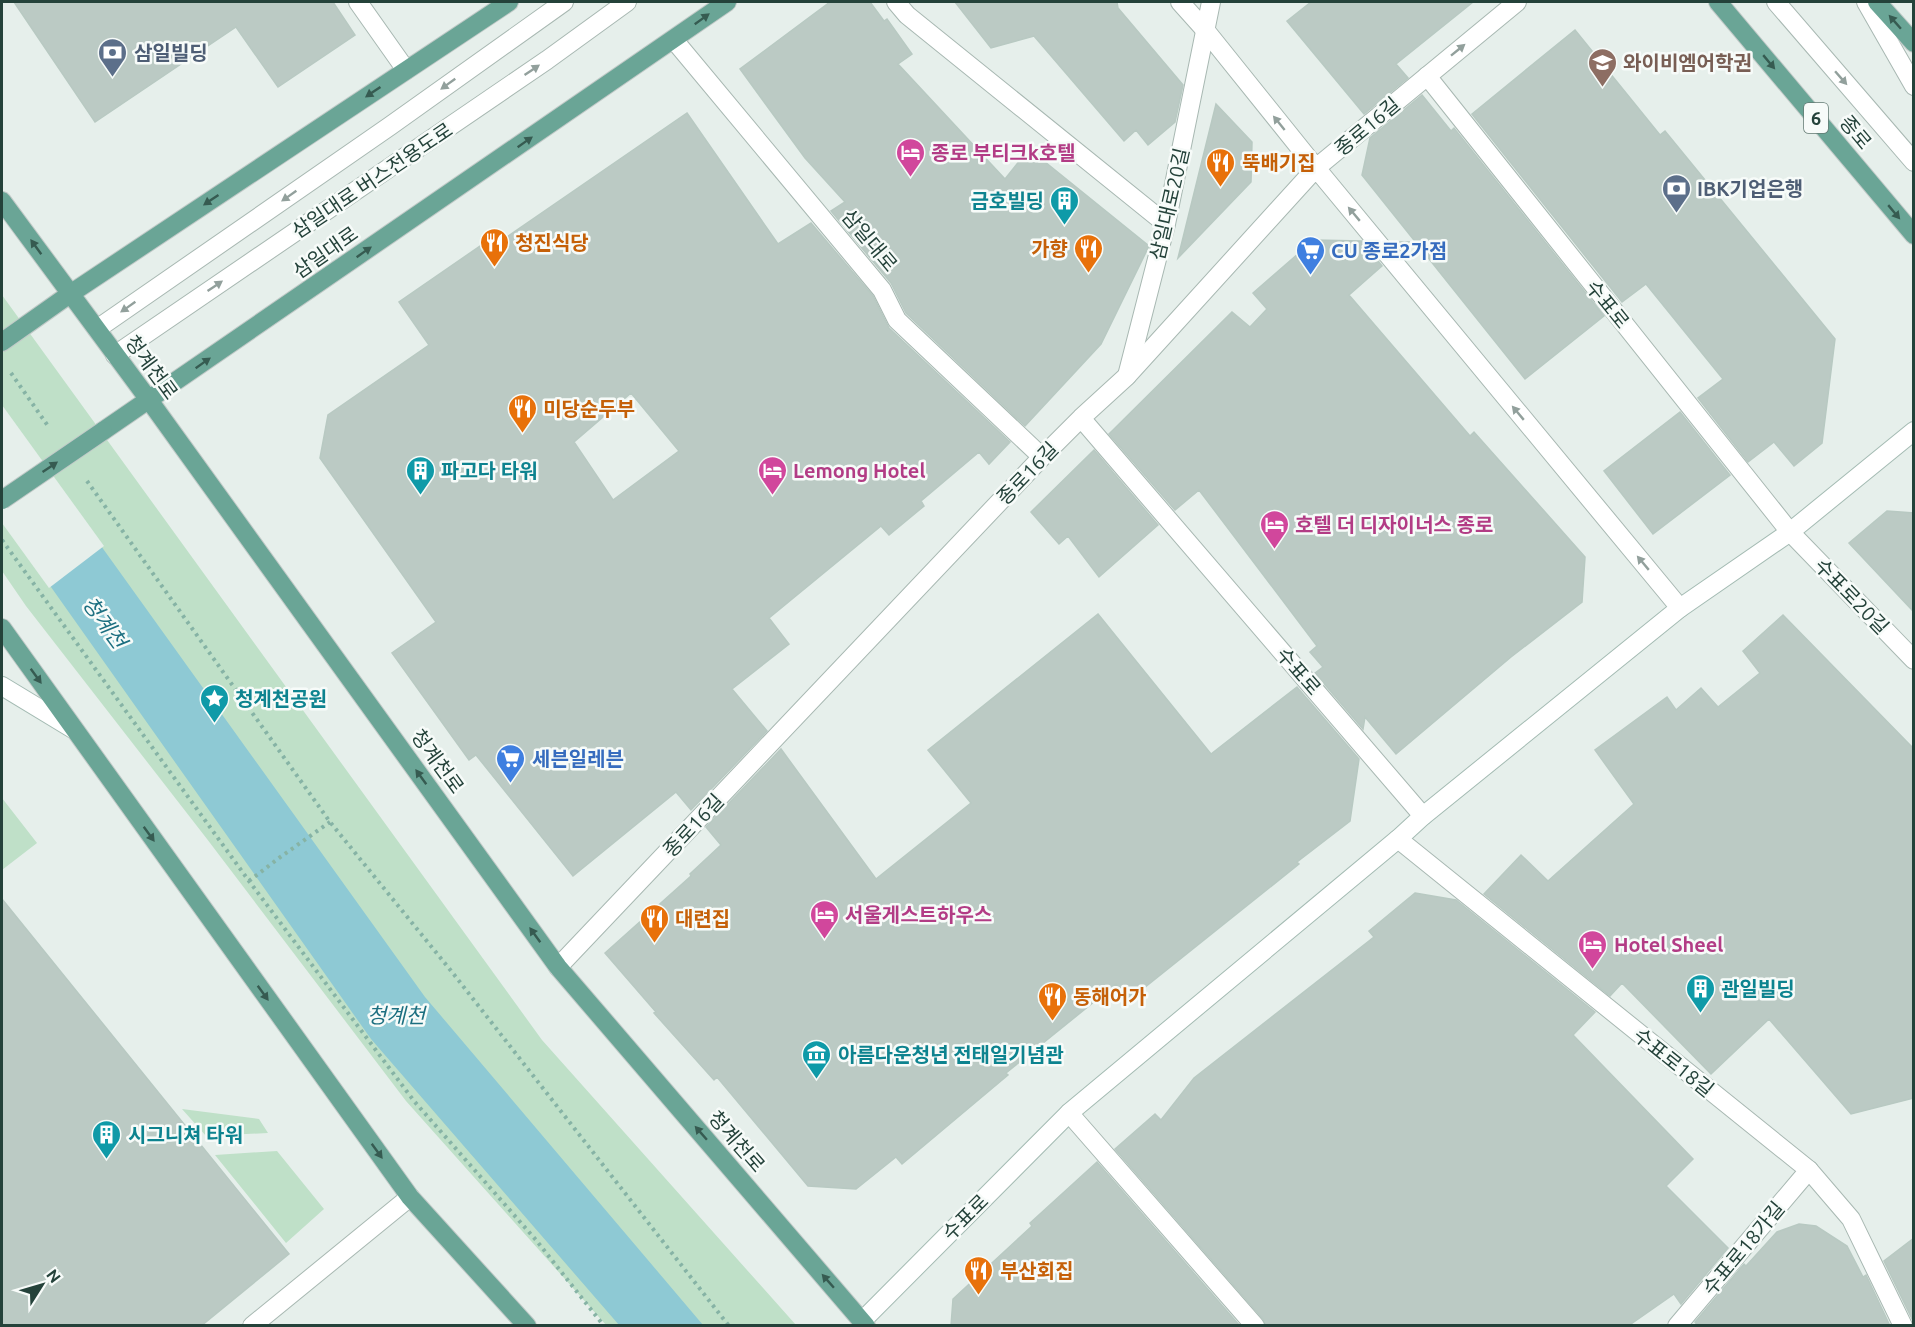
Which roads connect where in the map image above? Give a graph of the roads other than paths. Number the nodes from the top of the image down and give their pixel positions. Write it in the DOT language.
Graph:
graph roads {
  1 [pos="358,2"];
  2 [pos="509,2"];
  3 [pos="564,2"];
  4 [pos="627,2"];
  5 [pos="727,2"];
  6 [pos="896,2"];
  7 [pos="1180,2"];
  8 [pos="1211,2"];
  9 [pos="1517,2"];
  10 [pos="1718,2"];
  11 [pos="1776,2"];
  12 [pos="1866,2"];
  13 [pos="1878,2"];
  14 [pos="1206,31"];
  15 [pos="674,40"];
  16 [pos="1914,43"];
  17 [pos="406,70"];
  18 [pos="1427,75"];
  19 [pos="1914,86"];
  20 [pos="1914,162"];
  21 [pos="1316,168"];
  22 [pos="2,201"];
  23 [pos="1166,224"];
  24 [pos="1914,235"];
  25 [pos="70,294"];
  26 [pos="97,329"];
  27 [pos="2,342"];
  28 [pos="115,355"];
  29 [pos="1127,376"];
  30 [pos="149,400"];
  31 [pos="1081,418"];
  32 [pos="1914,431"];
  33 [pos="1042,458"];
  34 [pos="2,500"];
  35 [pos="1790,532"];
  36 [pos="1680,608"];
  37 [pos="2,628"];
  38 [pos="1914,660"];
  39 [pos="2,686"];
  40 [pos="73,729"];
  41 [pos="1423,816"];
  42 [pos="1398,839"];
  43 [pos="558,967"];
  44 [pos="1069,1113"];
  45 [pos="1809,1170"];
  46 [pos="410,1197"];
  47 [pos="864,1323"];
  48 [pos="252,1326"];
  49 [pos="526,1326"];
  50 [pos="1255,1326"];
  51 [pos="1677,1326"];
  52 [pos="1903,1326"];
  1 -- 17 [label="street"];
  2 -- 17 [label="main road"];
  3 -- 26 [label="street, one-way"];
  28 -- 4 [label="street, 삼일대로 버스전용도로, one-way"];
  15 -- 5 [label="main road, 삼일대로, one-way"];
  6 -- 23 [label="street"];
  7 -- 14 [label="street"];
  8 -- 14 [label="street, 삼일대로20길"];
  18 -- 9 [label="street, 종로16길, one-way"];
  10 -- 24 [label="main road, 종로 / 6, one-way"];
  11 -- 20 [label="street, one-way"];
  12 -- 19 [label="street"];
  16 -- 13 [label="main road, one-way"];
  21 -- 14 [label="street, one-way"];
  14 -- 23 [label="street, 삼일대로20길"];
  30 -- 15 [label="main road, 삼일대로, one-way"];
  15 -- 33 [label="street, 삼일대로"];
  17 -- 25 [label="main road, one-way"];
  18 -- 21 [label="street, 종로16길"];
  18 -- 35 [label="street, 수표로"];
  21 -- 29 [label="street, 종로16길"];
  36 -- 21 [label="street, one-way"];
  25 -- 22 [label="main road, 청계천로, one-way"];
  23 -- 29 [label="street, 삼일대로20길"];
  25 -- 26 [label="main road, 청계천로"];
  25 -- 27 [label="main road"];
  26 -- 28 [label="main road, 청계천로"];
  28 -- 30 [label="main road, 청계천로"];
  29 -- 31 [label="street, 종로16길"];
  34 -- 30 [label="main road, 삼일대로, one-way, bridge"];
  43 -- 30 [label="main road, 청계천로, one-way"];
  31 -- 33 [label="street, 종로16길"];
  31 -- 41 [label="street, 수표로"];
  32 -- 35 [label="street, 수표로"];
  33 -- 43 [label="street, 종로16길"];
  35 -- 36 [label="street, 수표로"];
  35 -- 38 [label="street, 수표로20길"];
  36 -- 41 [label="street, 수표로"];
  37 -- 40 [label="main road, one-way"];
  39 -- 40 [label="street"];
  40 -- 46 [label="main road, one-way"];
  41 -- 42 [label="street, 수표로"];
  42 -- 44 [label="street, 수표로"];
  42 -- 45 [label="street, 수표로18길"];
  47 -- 43 [label="main road, 청계천로, one-way"];
  44 -- 47 [label="street, 수표로"];
  44 -- 50 [label="street"];
  45 -- 51 [label="street, 수표로18가길"];
  45 -- 52 [label="street, 수표로18길"];
  46 -- 48 [label="street"];
  46 -- 49 [label="main road"];
}
